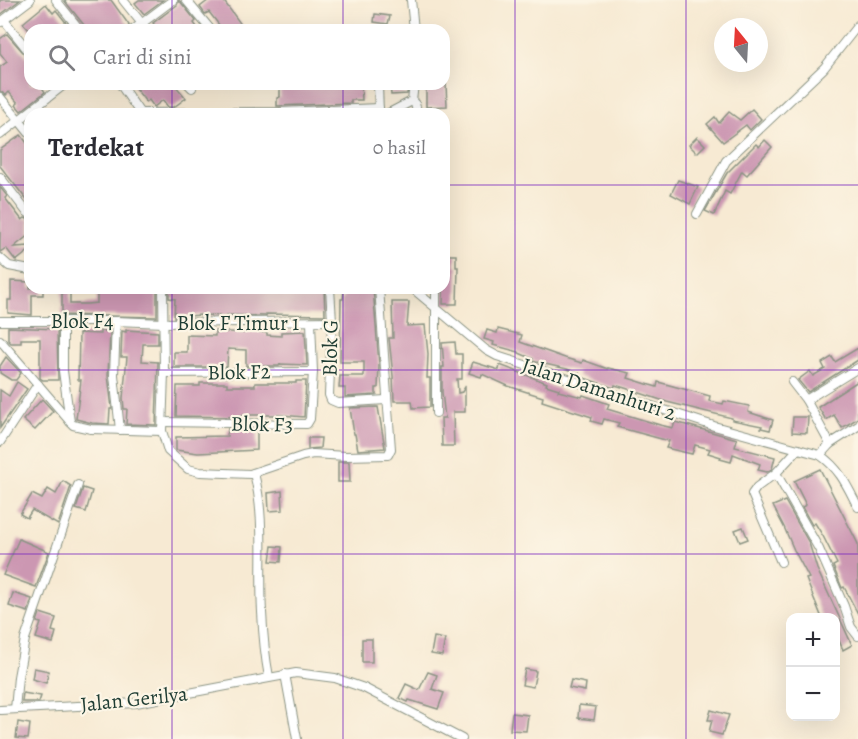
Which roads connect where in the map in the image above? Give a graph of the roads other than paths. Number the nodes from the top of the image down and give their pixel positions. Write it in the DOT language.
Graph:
graph roads {
  1 [pos="30,0"];
  2 [pos="56,0"];
  3 [pos="123,0"];
  4 [pos="173,0"];
  5 [pos="186,0"];
  6 [pos="411,0"];
  7 [pos="2,21"];
  8 [pos="75,24"];
  9 [pos="142,24"];
  10 [pos="147,24"];
  11 [pos="206,24"];
  12 [pos="413,24"];
  13 [pos="858,25"];
  14 [pos="24,46"];
  15 [pos="53,90"];
  16 [pos="124,90"];
  17 [pos="378,90"];
  18 [pos="413,90"];
  19 [pos="0,97"];
  20 [pos="412,101"];
  21 [pos="34,108"];
  22 [pos="137,108"];
  23 [pos="379,108"];
  24 [pos="399,108"];
  25 [pos="416,108"];
  26 [pos="24,117"];
  27 [pos="20,121"];
  28 [pos="24,126"];
  29 [pos="0,135"];
  30 [pos="0,177"];
  31 [pos="24,208"];
  32 [pos="697,214"];
  33 [pos="0,258"];
  34 [pos="24,269"];
  35 [pos="164,294"];
  36 [pos="330,294"];
  37 [pos="379,294"];
  38 [pos="419,294"];
  39 [pos="436,294"];
  40 [pos="436,308"];
  41 [pos="0,321"];
  42 [pos="63,321"];
  43 [pos="116,321"];
  44 [pos="332,321"];
  45 [pos="311,322"];
  46 [pos="164,323"];
  47 [pos="0,340"];
  48 [pos="858,368"];
  49 [pos="313,372"];
  50 [pos="164,374"];
  51 [pos="792,382"];
  52 [pos="38,384"];
  53 [pos="386,400"];
  54 [pos="806,400"];
  55 [pos="436,413"];
  56 [pos="163,422"];
  57 [pos="70,424"];
  58 [pos="858,426"];
  59 [pos="120,430"];
  60 [pos="162,431"];
  61 [pos="0,442"];
  62 [pos="830,444"];
  63 [pos="803,450"];
  64 [pos="820,455"];
  65 [pos="254,473"];
  66 [pos="776,473"];
  67 [pos="78,484"];
  68 [pos="858,507"];
  69 [pos="781,562"];
  70 [pos="858,636"];
  71 [pos="285,674"];
  72 [pos="268,677"];
  73 [pos="15,709"];
  74 [pos="0,710"];
  75 [pos="297,739"];
  76 [pos="462,739"];
  1 -- 7 [label="street"];
  2 -- 8 [label="street"];
  3 -- 9 [label="street"];
  4 -- 10 [label="street"];
  5 -- 11 [label="street"];
  6 -- 12 [label="street"];
  7 -- 14 [label="street"];
  13 -- 32 [label="street"];
  15 -- 21 [label="street"];
  16 -- 22 [label="street"];
  17 -- 23 [label="street"];
  18 -- 20 [label="street"];
  19 -- 27 [label="street"];
  20 -- 24 [label="street"];
  20 -- 25 [label="street"];
  26 -- 27 [label="street"];
  27 -- 28 [label="street"];
  27 -- 29 [label="street"];
  30 -- 31 [label="street"];
  33 -- 34 [label="street"];
  35 -- 46 [label="street"];
  36 -- 44 [label="street, Blok G"];
  37 -- 53 [label="street"];
  38 -- 40 [label="street, Jalan Damanhuri 2"];
  39 -- 40 [label="street"];
  40 -- 55 [label="street"];
  40 -- 63 [label="street, Jalan Damanhuri 2"];
  41 -- 42 [label="street, Blok F4"];
  42 -- 43 [label="street, Blok F4"];
  42 -- 57 [label="street"];
  43 -- 46 [label="street, Blok F4"];
  43 -- 59 [label="street"];
  44 -- 45 [label="street, Blok F Timur 1"];
  44 -- 53 [label="street, Blok G"];
  45 -- 46 [label="street, Blok F Timur 1"];
  45 -- 49 [label="street, Blok F Timur 1"];
  46 -- 50 [label="street"];
  47 -- 52 [label="street"];
  48 -- 54 [label="street"];
  49 -- 50 [label="street, Blok F2"];
  49 -- 56 [label="street, Blok F3"];
  50 -- 56 [label="street"];
  51 -- 54 [label="street"];
  52 -- 57 [label="street"];
  52 -- 61 [label="street"];
  53 -- 65 [label="street"];
  54 -- 62 [label="street"];
  56 -- 60 [label="street"];
  57 -- 59 [label="street"];
  58 -- 62 [label="street"];
  59 -- 60 [label="street"];
  60 -- 65 [label="street"];
  62 -- 64 [label="street"];
  63 -- 64 [label="street, Jalan Damanhuri 2"];
  63 -- 66 [label="street"];
  64 -- 68 [label="street"];
  65 -- 72 [label="street"];
  66 -- 69 [label="street"];
  66 -- 70 [label="street"];
  67 -- 73 [label="street"];
  71 -- 72 [label="street, Jalan Gerilya"];
  71 -- 75 [label="street"];
  71 -- 76 [label="street, Jalan Gerilya"];
  72 -- 73 [label="street, Jalan Gerilya"];
  73 -- 74 [label="street, Jalan Gerilya"];
}
